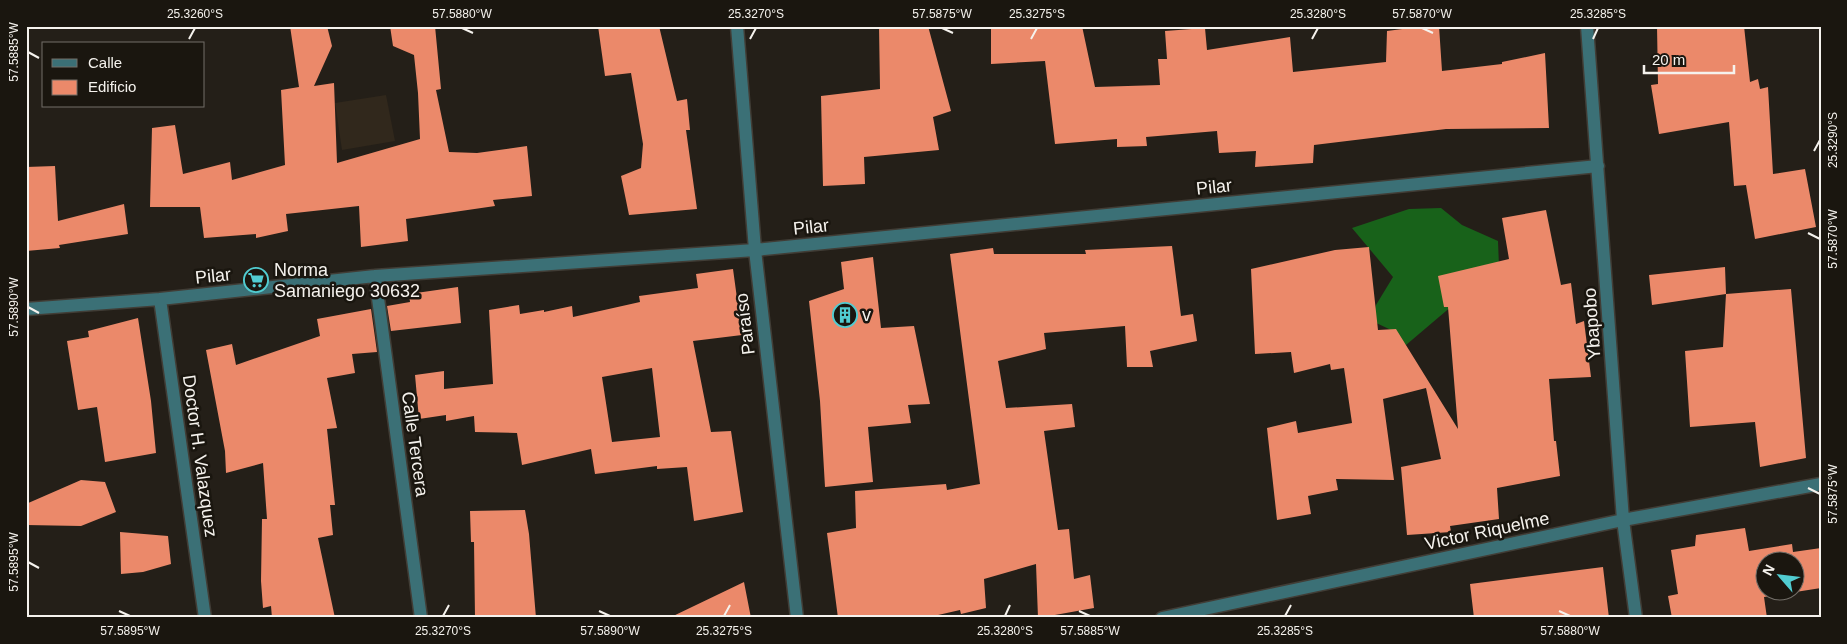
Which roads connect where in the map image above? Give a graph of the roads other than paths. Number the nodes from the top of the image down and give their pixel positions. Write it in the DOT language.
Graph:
graph roads {
  1 [pos="737,26"];
  2 [pos="1587,26"];
  3 [pos="1598,166"];
  4 [pos="754,250"];
  5 [pos="375,276"];
  6 [pos="160,299"];
  7 [pos="26,309"];
  8 [pos="1821,484"];
  9 [pos="1624,520"];
  10 [pos="206,618"];
  11 [pos="421,618"];
  12 [pos="797,618"];
  13 [pos="1162,618"];
  14 [pos="1636,618"];
  1 -- 4 [label="street, Paraíso"];
  2 -- 3 [label="street, Ybapobo"];
  3 -- 4 [label="street, Pilar"];
  3 -- 9 [label="street, Ybapobo"];
  4 -- 5 [label="street, Pilar"];
  4 -- 12 [label="street, Paraíso"];
  5 -- 6 [label="street, Pilar"];
  5 -- 11 [label="street, Calle Tercera"];
  6 -- 7 [label="street, Pilar"];
  6 -- 10 [label="street, Doctor H. Valazquez"];
  8 -- 9 [label="street, Victor Riquelme"];
  9 -- 13 [label="street, Victor Riquelme"];
  9 -- 14 [label="street, Ybapobo"];
}
